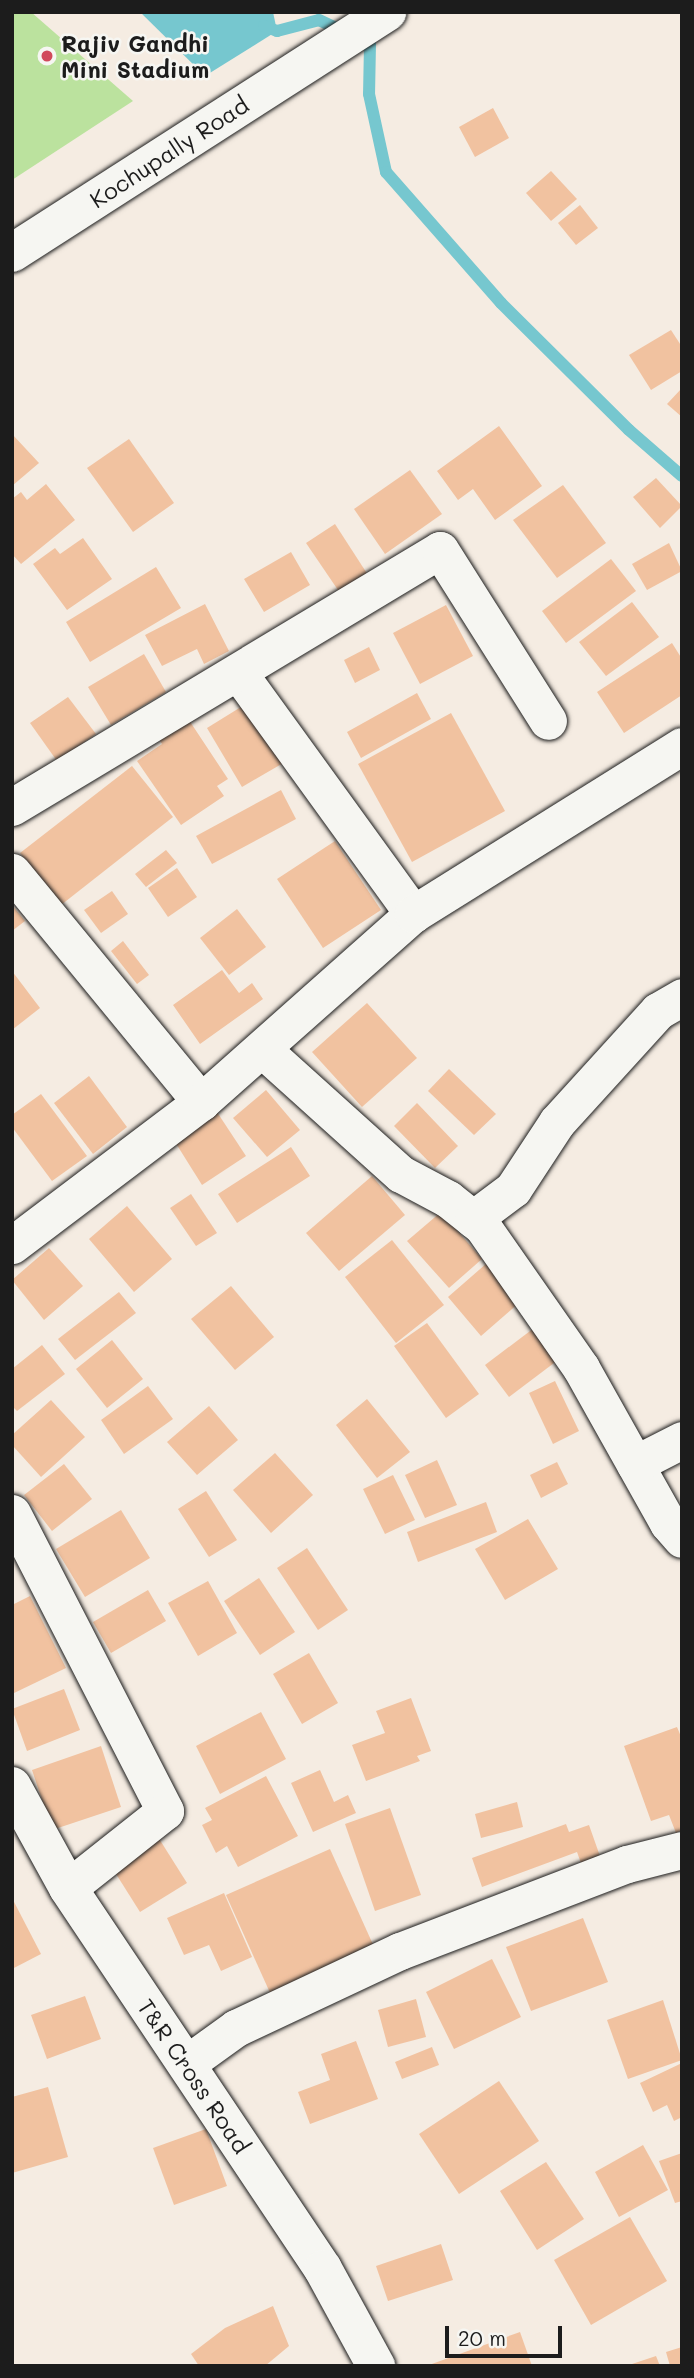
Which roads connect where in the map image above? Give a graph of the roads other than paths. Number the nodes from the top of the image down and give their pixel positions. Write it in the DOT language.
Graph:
graph roads {
  1 [pos="387,12"];
  2 [pos="12,253"];
  3 [pos="238,672"];
  4 [pos="548,721"];
  5 [pos="682,746"];
  6 [pos="12,807"];
  7 [pos="12,872"];
  8 [pos="413,914"];
  9 [pos="682,997"];
  10 [pos="262,1049"];
  11 [pos="201,1102"];
  12 [pos="473,1219"];
  13 [pos="12,1245"];
  14 [pos="682,1440"];
  15 [pos="635,1464"];
  16 [pos="12,1513"];
  17 [pos="682,1539"];
  18 [pos="12,1786"];
  19 [pos="682,1850"];
  20 [pos="68,1888"];
  21 [pos="186,2064"];
  22 [pos="376,2366"];
  1 -- 2 [label="street, Kochupally Road"];
  3 -- 4 [label="street"];
  3 -- 6 [label="street"];
  3 -- 8 [label="street"];
  5 -- 8 [label="street"];
  7 -- 11 [label="street"];
  8 -- 10 [label="street"];
  9 -- 12 [label="street"];
  10 -- 11 [label="street"];
  10 -- 12 [label="street"];
  11 -- 13 [label="street"];
  12 -- 15 [label="street"];
  14 -- 15 [label="street"];
  15 -- 17 [label="street"];
  16 -- 20 [label="street"];
  18 -- 20 [label="street, T&R Cross Road"];
  19 -- 21 [label="street"];
  20 -- 21 [label="street, T&R Cross Road"];
  21 -- 22 [label="street, T&R Cross Road"];
}
